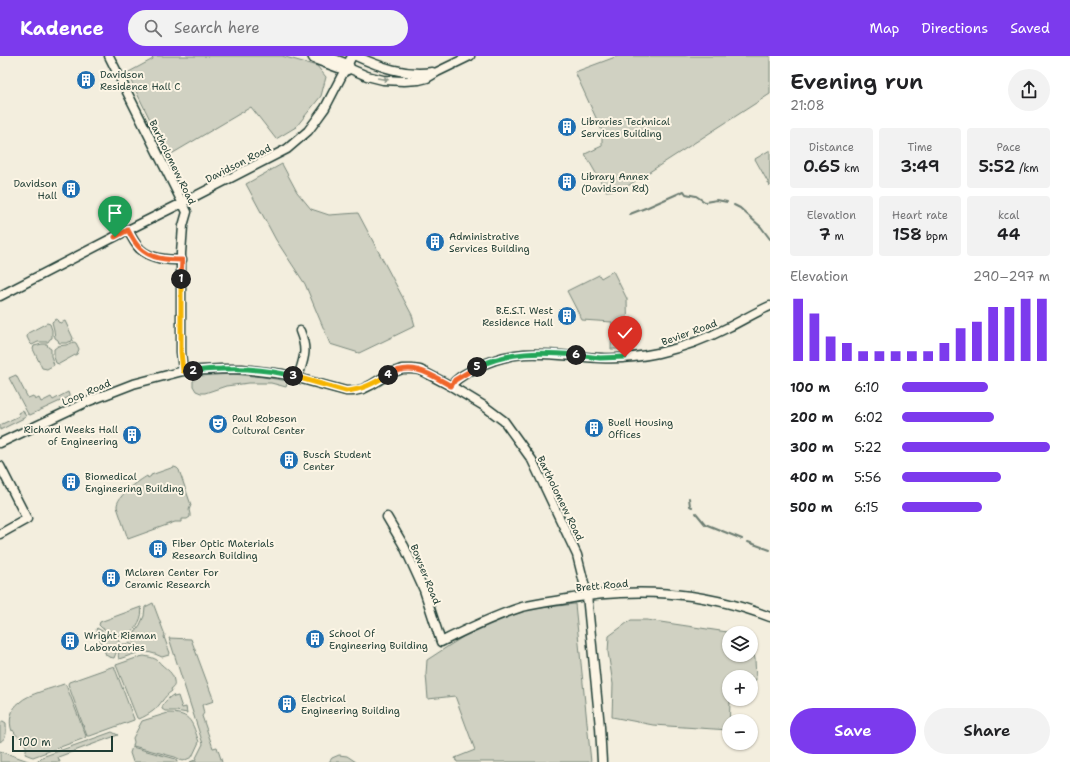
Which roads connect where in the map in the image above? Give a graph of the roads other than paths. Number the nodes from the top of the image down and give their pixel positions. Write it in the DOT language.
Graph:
graph roads {
  1 [pos="109,56"];
  2 [pos="316,56"];
  3 [pos="356,56"];
  4 [pos="470,56"];
  5 [pos="349,62"];
  6 [pos="437,72"];
  7 [pos="182,203"];
  8 [pos="128,230"];
  9 [pos="182,260"];
  10 [pos="0,296"];
  11 [pos="770,306"];
  12 [pos="300,331"];
  13 [pos="183,371"];
  14 [pos="298,377"];
  15 [pos="451,386"];
  16 [pos="0,443"];
  17 [pos="0,466"];
  18 [pos="386,516"];
  19 [pos="0,534"];
  20 [pos="587,595"];
  21 [pos="770,617"];
  22 [pos="441,642"];
  23 [pos="602,762"];
  1 -- 7 [label="street, Bartholomew Road"];
  2 -- 5 [label="highway"];
  3 -- 6 [label="street"];
  4 -- 6 [label="street"];
  5 -- 6 [label="street, one-way"];
  5 -- 7 [label="street, Davidson Road"];
  7 -- 8 [label="street, Davidson Road"];
  7 -- 9 [label="street, Bartholomew Road"];
  8 -- 9 [label="street"];
  8 -- 10 [label="street, Davidson Road"];
  9 -- 13 [label="street, Bartholomew Road"];
  11 -- 15 [label="street, Bevier Road"];
  12 -- 14 [label="street"];
  13 -- 14 [label="street, Bartholomew Road"];
  13 -- 16 [label="street, Loop Road"];
  14 -- 15 [label="street, Bartholomew Road"];
  15 -- 20 [label="street, Bartholomew Road"];
  17 -- 19 [label="street"];
  18 -- 22 [label="street, Bowser Road"];
  20 -- 21 [label="street, Brett Road"];
  20 -- 22 [label="street, Brett Road"];
  20 -- 23 [label="street, Bartholomew Road"];
}
